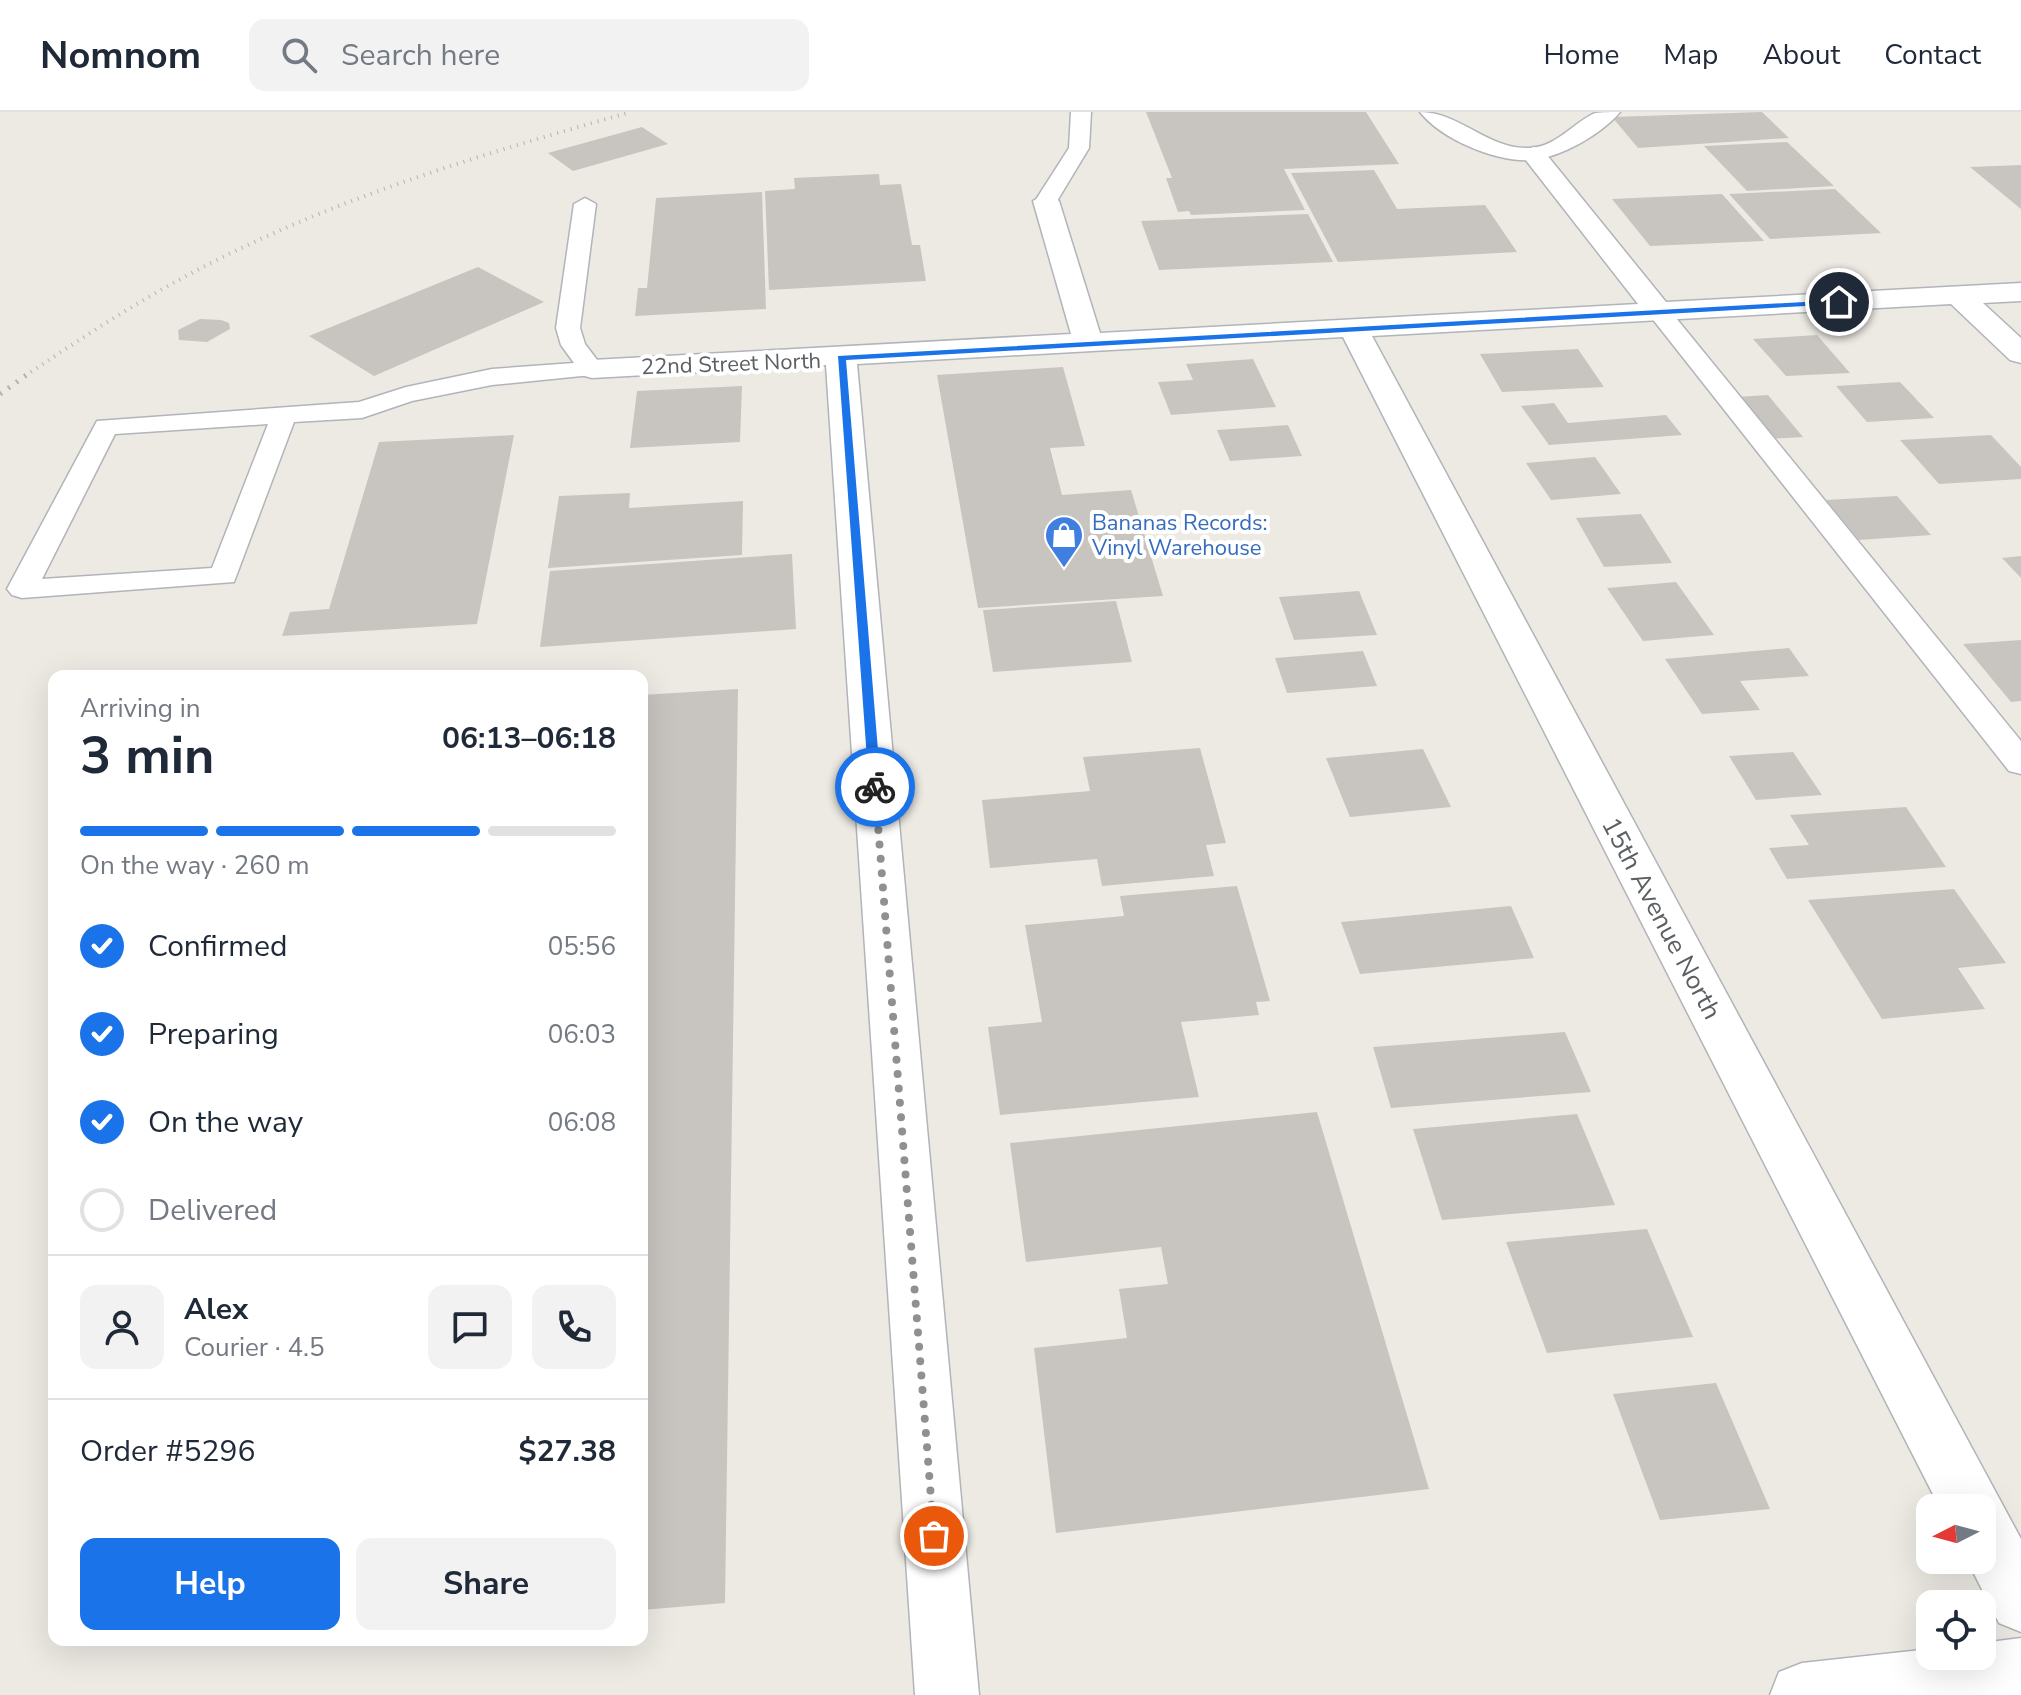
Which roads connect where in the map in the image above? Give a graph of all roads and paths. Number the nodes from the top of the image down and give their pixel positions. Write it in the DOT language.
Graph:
graph roads {
  1 [pos="1081,112"];
  2 [pos="1430,112"];
  3 [pos="1610,112"];
  4 [pos="1533,154"];
  5 [pos="1046,201"];
  6 [pos="585,204"];
  7 [pos="2021,292"];
  8 [pos="1959,296"];
  9 [pos="1659,312"];
  10 [pos="1353,328"];
  11 [pos="1088,342"];
  12 [pos="2021,354"];
  13 [pos="841,358"];
  14 [pos="592,369"];
  15 [pos="284,415"];
  16 [pos="2021,763"];
  17 [pos="1965,1494"];
  18 [pos="1996,1554"];
  19 [pos="2021,1601"];
  20 [pos="2021,1670"];
  21 [pos="947,1695"];
  22 [pos="1802,1695"];
  1 -- 5 [label="lane"];
  2 -- 4 [label="lane"];
  3 -- 4 [label="lane"];
  4 -- 9 [label="street"];
  5 -- 11 [label="street"];
  6 -- 14 [label="lane"];
  7 -- 8 [label="street, 22nd Street North"];
  8 -- 9 [label="street, 22nd Street North"];
  8 -- 12 [label="street"];
  9 -- 10 [label="street, 22nd Street North"];
  9 -- 16 [label="lane"];
  10 -- 11 [label="street, 22nd Street North"];
  10 -- 17 [label="street, 15th Avenue North"];
  11 -- 13 [label="street, 22nd Street North"];
  13 -- 14 [label="street, 22nd Street North"];
  13 -- 21 [label="street"];
  14 -- 15 [label="lane"];
  15 -- 15 [label="lane"];
  18 -- 19 [label="street"];
  20 -- 22 [label="street"];
}
